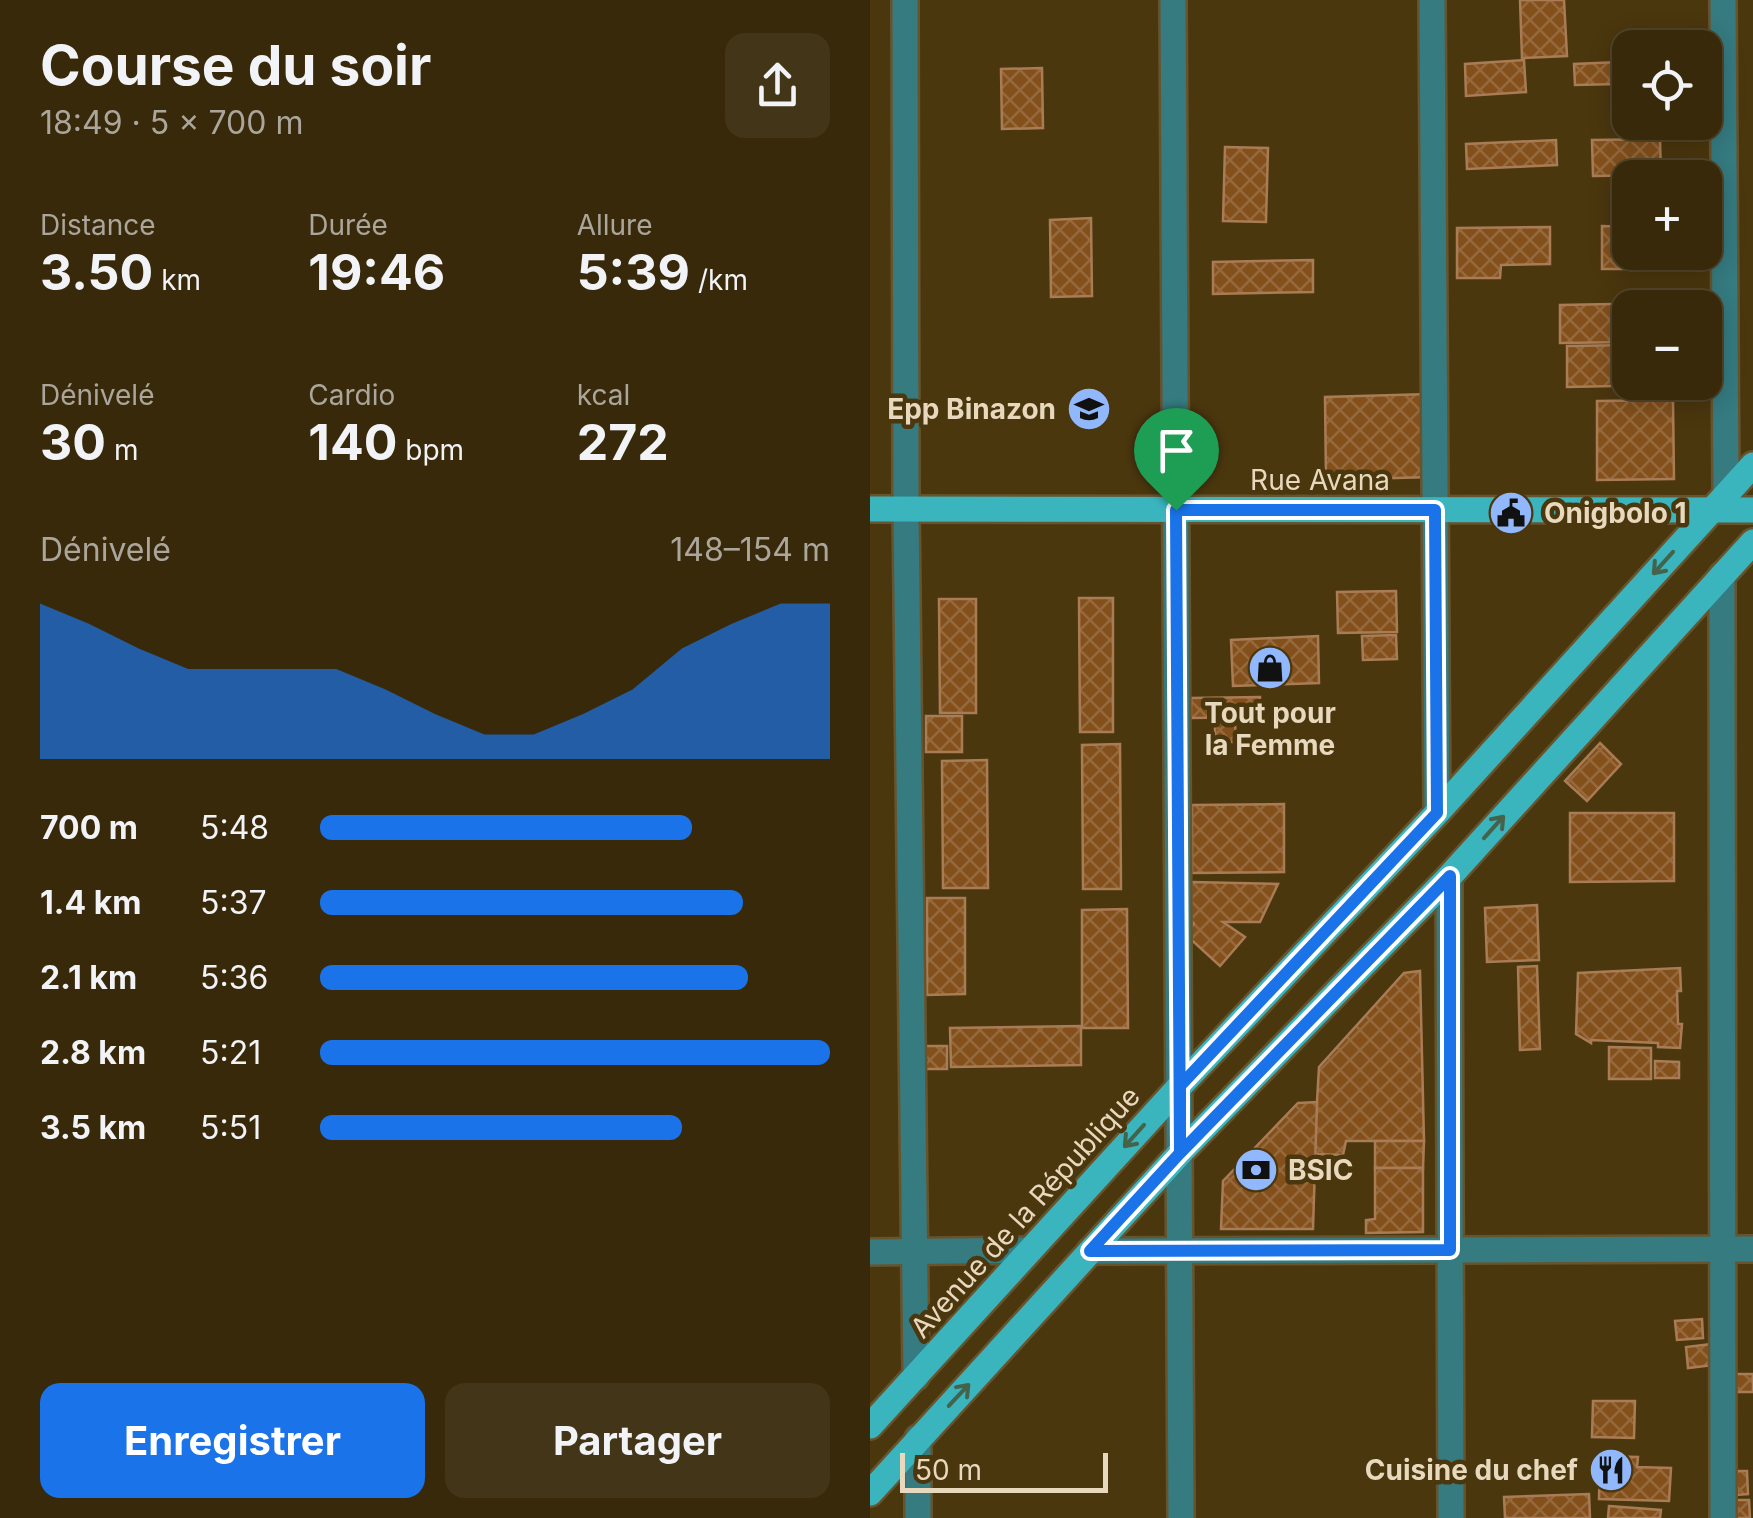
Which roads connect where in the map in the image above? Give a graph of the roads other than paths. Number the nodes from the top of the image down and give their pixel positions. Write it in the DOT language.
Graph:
graph roads {
  1 [pos="905,0"];
  2 [pos="1173,0"];
  3 [pos="1432,0"];
  4 [pos="1722,0"];
  5 [pos="1753,465"];
  6 [pos="1718,502"];
  7 [pos="870,509"];
  8 [pos="906,510"];
  9 [pos="1176,510"];
  10 [pos="1435,510"];
  11 [pos="1753,510"];
  12 [pos="1753,542"];
  13 [pos="1722,574"];
  14 [pos="1437,813"];
  15 [pos="1450,876"];
  16 [pos="1180,1086"];
  17 [pos="1180,1153"];
  18 [pos="1725,1249"];
  19 [pos="1753,1249"];
  20 [pos="1030,1250"];
  21 [pos="1450,1250"];
  22 [pos="1090,1251"];
  23 [pos="1178,1251"];
  24 [pos="870,1252"];
  25 [pos="916,1252"];
  26 [pos="916,1377"];
  27 [pos="870,1426"];
  28 [pos="918,1438"];
  29 [pos="870,1493"];
  30 [pos="918,1518"];
  31 [pos="1181,1518"];
  32 [pos="1451,1518"];
  33 [pos="1723,1518"];
  1 -- 8 [label="street"];
  2 -- 9 [label="street"];
  3 -- 10 [label="street"];
  4 -- 6 [label="street"];
  5 -- 6 [label="main road, Avenue de la République"];
  6 -- 10 [label="main road, Rue Avana"];
  6 -- 11 [label="main road, Rue Avana"];
  6 -- 14 [label="main road, Avenue de la République, one-way"];
  7 -- 8 [label="main road, Rue Avana"];
  8 -- 9 [label="main road, Rue Avana"];
  8 -- 25 [label="street"];
  9 -- 10 [label="main road, Rue Avana"];
  9 -- 16 [label="street"];
  10 -- 14 [label="street"];
  12 -- 13 [label="main road"];
  15 -- 13 [label="main road, one-way"];
  13 -- 18 [label="street"];
  14 -- 16 [label="main road, Avenue de la République"];
  15 -- 17 [label="main road"];
  15 -- 21 [label="street"];
  16 -- 17 [label="street"];
  16 -- 20 [label="main road, Avenue de la République, one-way"];
  17 -- 22 [label="main road"];
  17 -- 23 [label="street"];
  18 -- 19 [label="street"];
  18 -- 21 [label="street"];
  18 -- 33 [label="street"];
  20 -- 25 [label="street"];
  20 -- 26 [label="main road, Avenue de la République"];
  21 -- 23 [label="street"];
  21 -- 32 [label="street"];
  22 -- 23 [label="street"];
  28 -- 22 [label="main road, one-way"];
  23 -- 31 [label="street"];
  24 -- 25 [label="street"];
  25 -- 26 [label="street"];
  26 -- 27 [label="main road, Avenue de la République"];
  28 -- 29 [label="main road"];
  28 -- 30 [label="street"];
}
